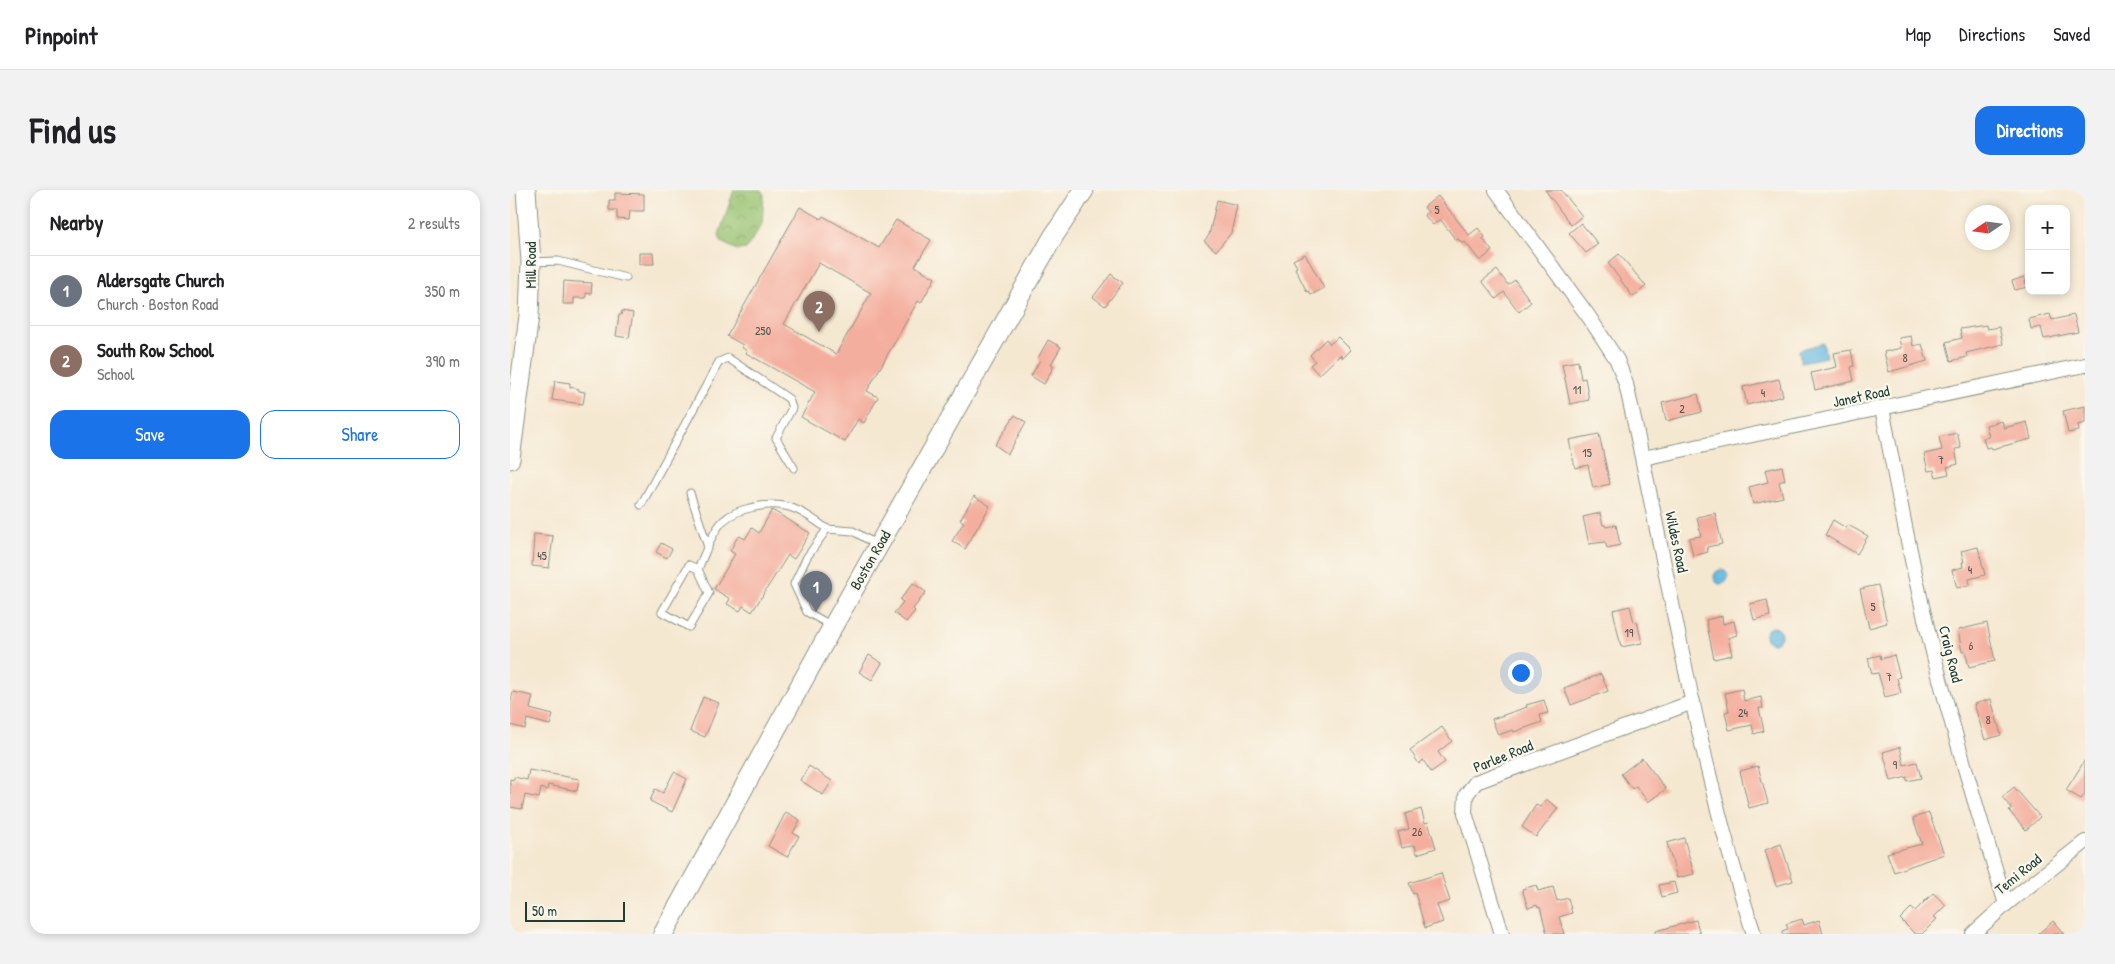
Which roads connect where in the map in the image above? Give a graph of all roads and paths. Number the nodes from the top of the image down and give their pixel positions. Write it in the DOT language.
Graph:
graph roads {
  1 [pos="526,190"];
  2 [pos="1084,190"];
  3 [pos="1496,190"];
  4 [pos="531,262"];
  5 [pos="626,278"];
  6 [pos="2085,365"];
  7 [pos="1882,408"];
  8 [pos="512,417"];
  9 [pos="510,458"];
  10 [pos="1643,458"];
  11 [pos="794,468"];
  12 [pos="690,494"];
  13 [pos="641,505"];
  14 [pos="827,530"];
  15 [pos="879,546"];
  16 [pos="708,547"];
  17 [pos="698,569"];
  18 [pos="833,626"];
  19 [pos="1693,702"];
  20 [pos="2085,842"];
  21 [pos="2006,904"];
  22 [pos="662,934"];
  23 [pos="1502,934"];
  24 [pos="1754,934"];
  25 [pos="1973,934"];
  1 -- 4 [label="main road, Mill Road"];
  2 -- 15 [label="main road, Boston Road"];
  3 -- 10 [label="street, Wildes Road"];
  4 -- 5 [label="lane"];
  4 -- 8 [label="main road, Mill Road"];
  6 -- 7 [label="street, Janet Road"];
  7 -- 10 [label="street, Janet Road"];
  7 -- 21 [label="street, Craig Road"];
  8 -- 9 [label="main road, Mill Road"];
  10 -- 19 [label="street, Wildes Road"];
  11 -- 13 [label="lane"];
  12 -- 16 [label="lane"];
  14 -- 15 [label="lane"];
  14 -- 16 [label="lane"];
  14 -- 18 [label="lane"];
  15 -- 18 [label="main road, Boston Road"];
  16 -- 17 [label="lane"];
  17 -- 17 [label="lane"];
  18 -- 22 [label="main road, Boston Road"];
  19 -- 23 [label="street, Parlee Road"];
  19 -- 24 [label="street, Wildes Road"];
  20 -- 21 [label="street, Temi Road"];
  21 -- 25 [label="street, Temi Road"];
}
